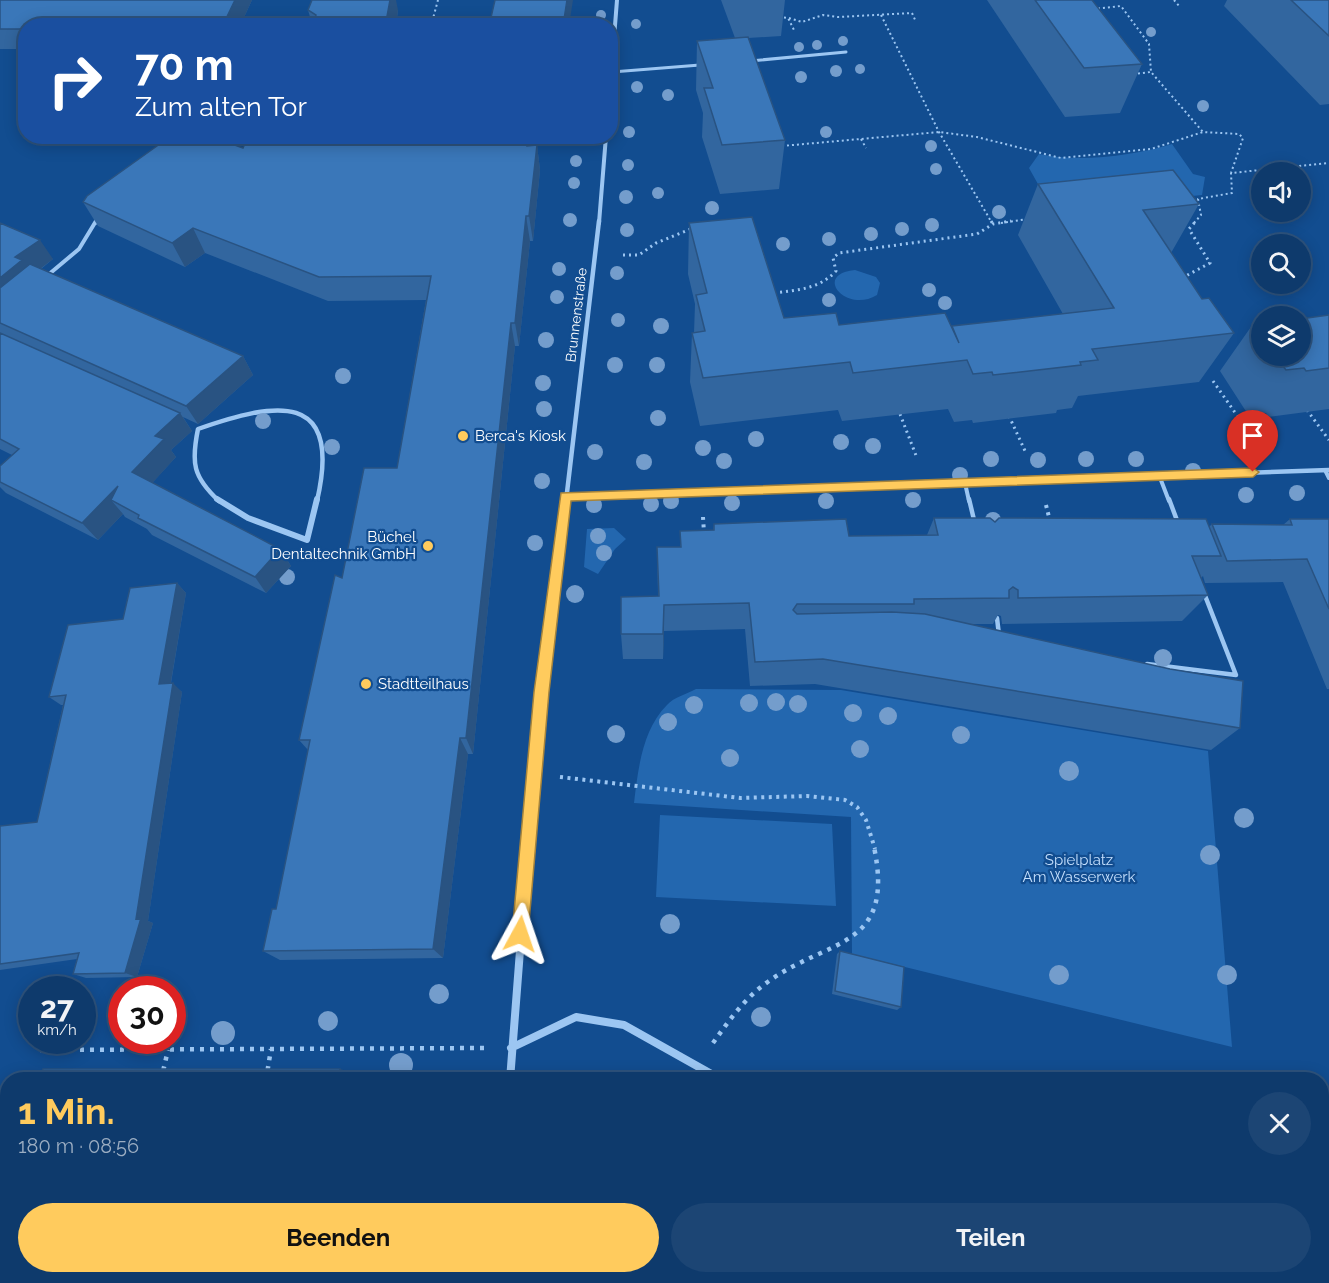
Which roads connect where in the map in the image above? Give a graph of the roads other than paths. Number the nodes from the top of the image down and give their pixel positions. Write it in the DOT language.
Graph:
graph roads {
  1 [pos="617,0"];
  2 [pos="616,18"];
  3 [pos="846,52"];
  4 [pos="742,61"];
  5 [pos="707,64"];
  6 [pos="618,71"];
  7 [pos="168,144"];
  8 [pos="605,144"];
  9 [pos="170,146"];
  10 [pos="101,215"];
  11 [pos="45,278"];
  12 [pos="187,424"];
  13 [pos="198,429"];
  14 [pos="1327,470"];
  15 [pos="1159,475"];
  16 [pos="1329,478"];
  17 [pos="965,483"];
  18 [pos="565,496"];
  19 [pos="1180,531"];
  20 [pos="978,536"];
  21 [pos="1202,586"];
  22 [pos="997,618"];
  23 [pos="997,642"];
  24 [pos="1145,664"];
  25 [pos="511,1048"];
  26 [pos="510,1072"];
  27 [pos="708,1072"];
  1 -- 2 [label="street"];
  3 -- 4 [label="lane"];
  5 -- 6 [label="lane"];
  7 -- 9 [label="lane"];
  8 -- 18 [label="street, Brunnenstraße"];
  10 -- 11 [label="lane"];
  12 -- 13 [label="street"];
  13 -- 13 [label="street"];
  14 -- 15 [label="street"];
  14 -- 16 [label="lane"];
  15 -- 17 [label="street"];
  15 -- 19 [label="lane"];
  17 -- 18 [label="street"];
  17 -- 20 [label="lane"];
  18 -- 25 [label="street, Brunnenstraße"];
  21 -- 24 [label="lane"];
  22 -- 23 [label="lane"];
  25 -- 26 [label="street, Brunnenstraße"];
  25 -- 27 [label="street"];
}
